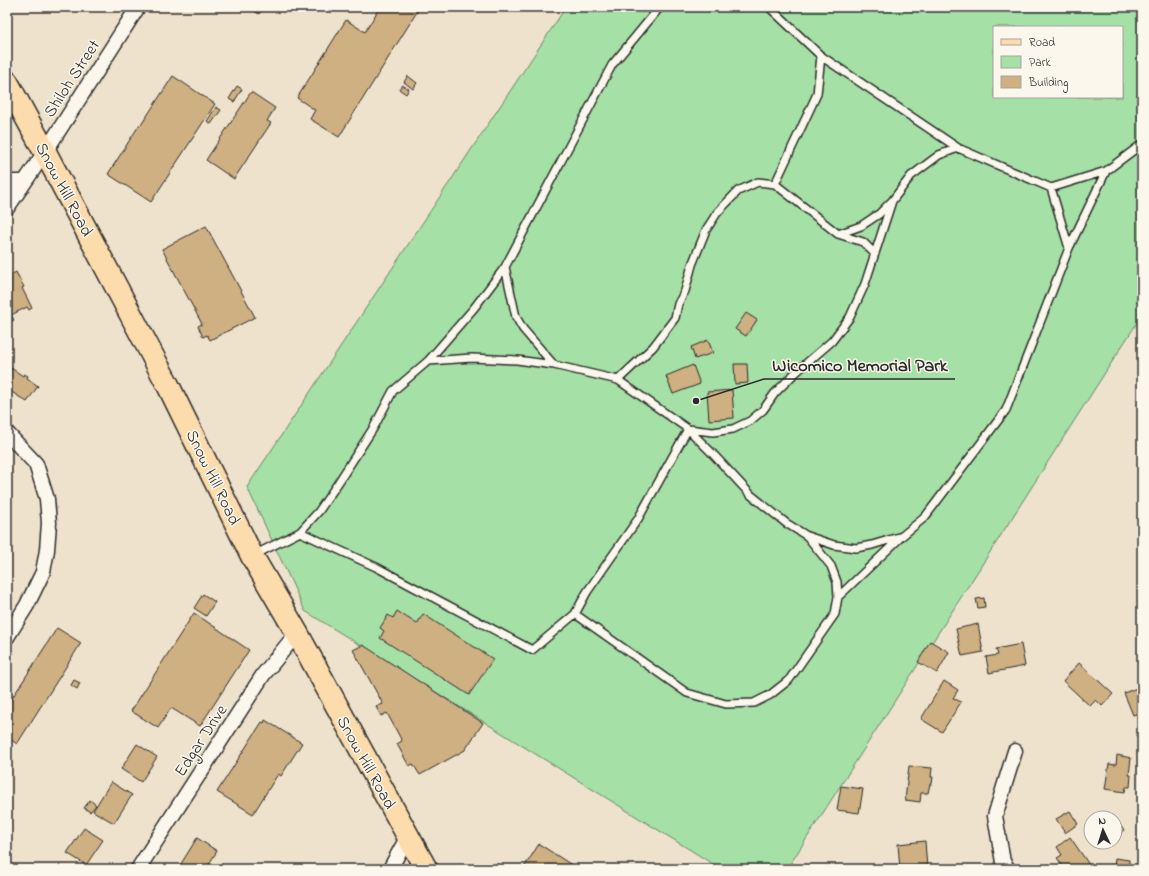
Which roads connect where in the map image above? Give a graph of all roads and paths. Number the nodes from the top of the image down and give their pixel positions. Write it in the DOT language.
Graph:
graph roads {
  1 [pos="138,7"];
  2 [pos="660,7"];
  3 [pos="768,7"];
  4 [pos="821,56"];
  5 [pos="7,82"];
  6 [pos="1142,144"];
  7 [pos="958,148"];
  8 [pos="45,152"];
  9 [pos="1106,171"];
  10 [pos="7,182"];
  11 [pos="24,182"];
  12 [pos="775,184"];
  13 [pos="1051,188"];
  14 [pos="892,201"];
  15 [pos="7,208"];
  16 [pos="838,234"];
  17 [pos="1069,248"];
  18 [pos="875,254"];
  19 [pos="505,267"];
  20 [pos="428,361"];
  21 [pos="554,365"];
  22 [pos="618,380"];
  23 [pos="688,429"];
  24 [pos="7,433"];
  25 [pos="300,532"];
  26 [pos="806,536"];
  27 [pos="902,536"];
  28 [pos="252,556"];
  29 [pos="838,597"];
  30 [pos="575,614"];
  31 [pos="297,633"];
  32 [pos="7,636"];
  33 [pos="1015,750"];
  34 [pos="408,836"];
  35 [pos="138,869"];
  36 [pos="390,869"];
  37 [pos="426,869"];
  38 [pos="1008,869"];
  1 -- 8 [label="street, Shiloh Street"];
  2 -- 19 [label="lane"];
  3 -- 4 [label="lane"];
  4 -- 7 [label="lane"];
  4 -- 12 [label="lane"];
  5 -- 8 [label="main road, Snow Hill Road"];
  6 -- 9 [label="lane"];
  7 -- 13 [label="lane"];
  7 -- 14 [label="lane"];
  8 -- 11 [label="street, Shiloh Street"];
  8 -- 28 [label="main road, Snow Hill Road"];
  9 -- 13 [label="lane"];
  9 -- 17 [label="lane"];
  10 -- 11 [label="street"];
  11 -- 15 [label="street, Shiloh Street"];
  12 -- 16 [label="lane"];
  12 -- 22 [label="lane"];
  13 -- 17 [label="lane"];
  14 -- 16 [label="lane"];
  14 -- 18 [label="lane"];
  16 -- 18 [label="lane"];
  17 -- 27 [label="lane"];
  18 -- 23 [label="lane"];
  19 -- 20 [label="lane"];
  19 -- 21 [label="lane"];
  20 -- 21 [label="lane"];
  20 -- 25 [label="lane"];
  21 -- 22 [label="lane"];
  22 -- 23 [label="lane"];
  23 -- 26 [label="lane"];
  23 -- 30 [label="lane"];
  24 -- 32 [label="street"];
  25 -- 28 [label="lane"];
  25 -- 30 [label="lane"];
  26 -- 27 [label="lane"];
  26 -- 29 [label="lane"];
  27 -- 29 [label="lane"];
  28 -- 31 [label="main road, Snow Hill Road"];
  29 -- 30 [label="lane"];
  31 -- 34 [label="main road, Snow Hill Road"];
  31 -- 35 [label="street, Edgar Drive"];
  33 -- 38 [label="street"];
  34 -- 36 [label="street"];
  34 -- 37 [label="main road, Snow Hill Road"];
}
